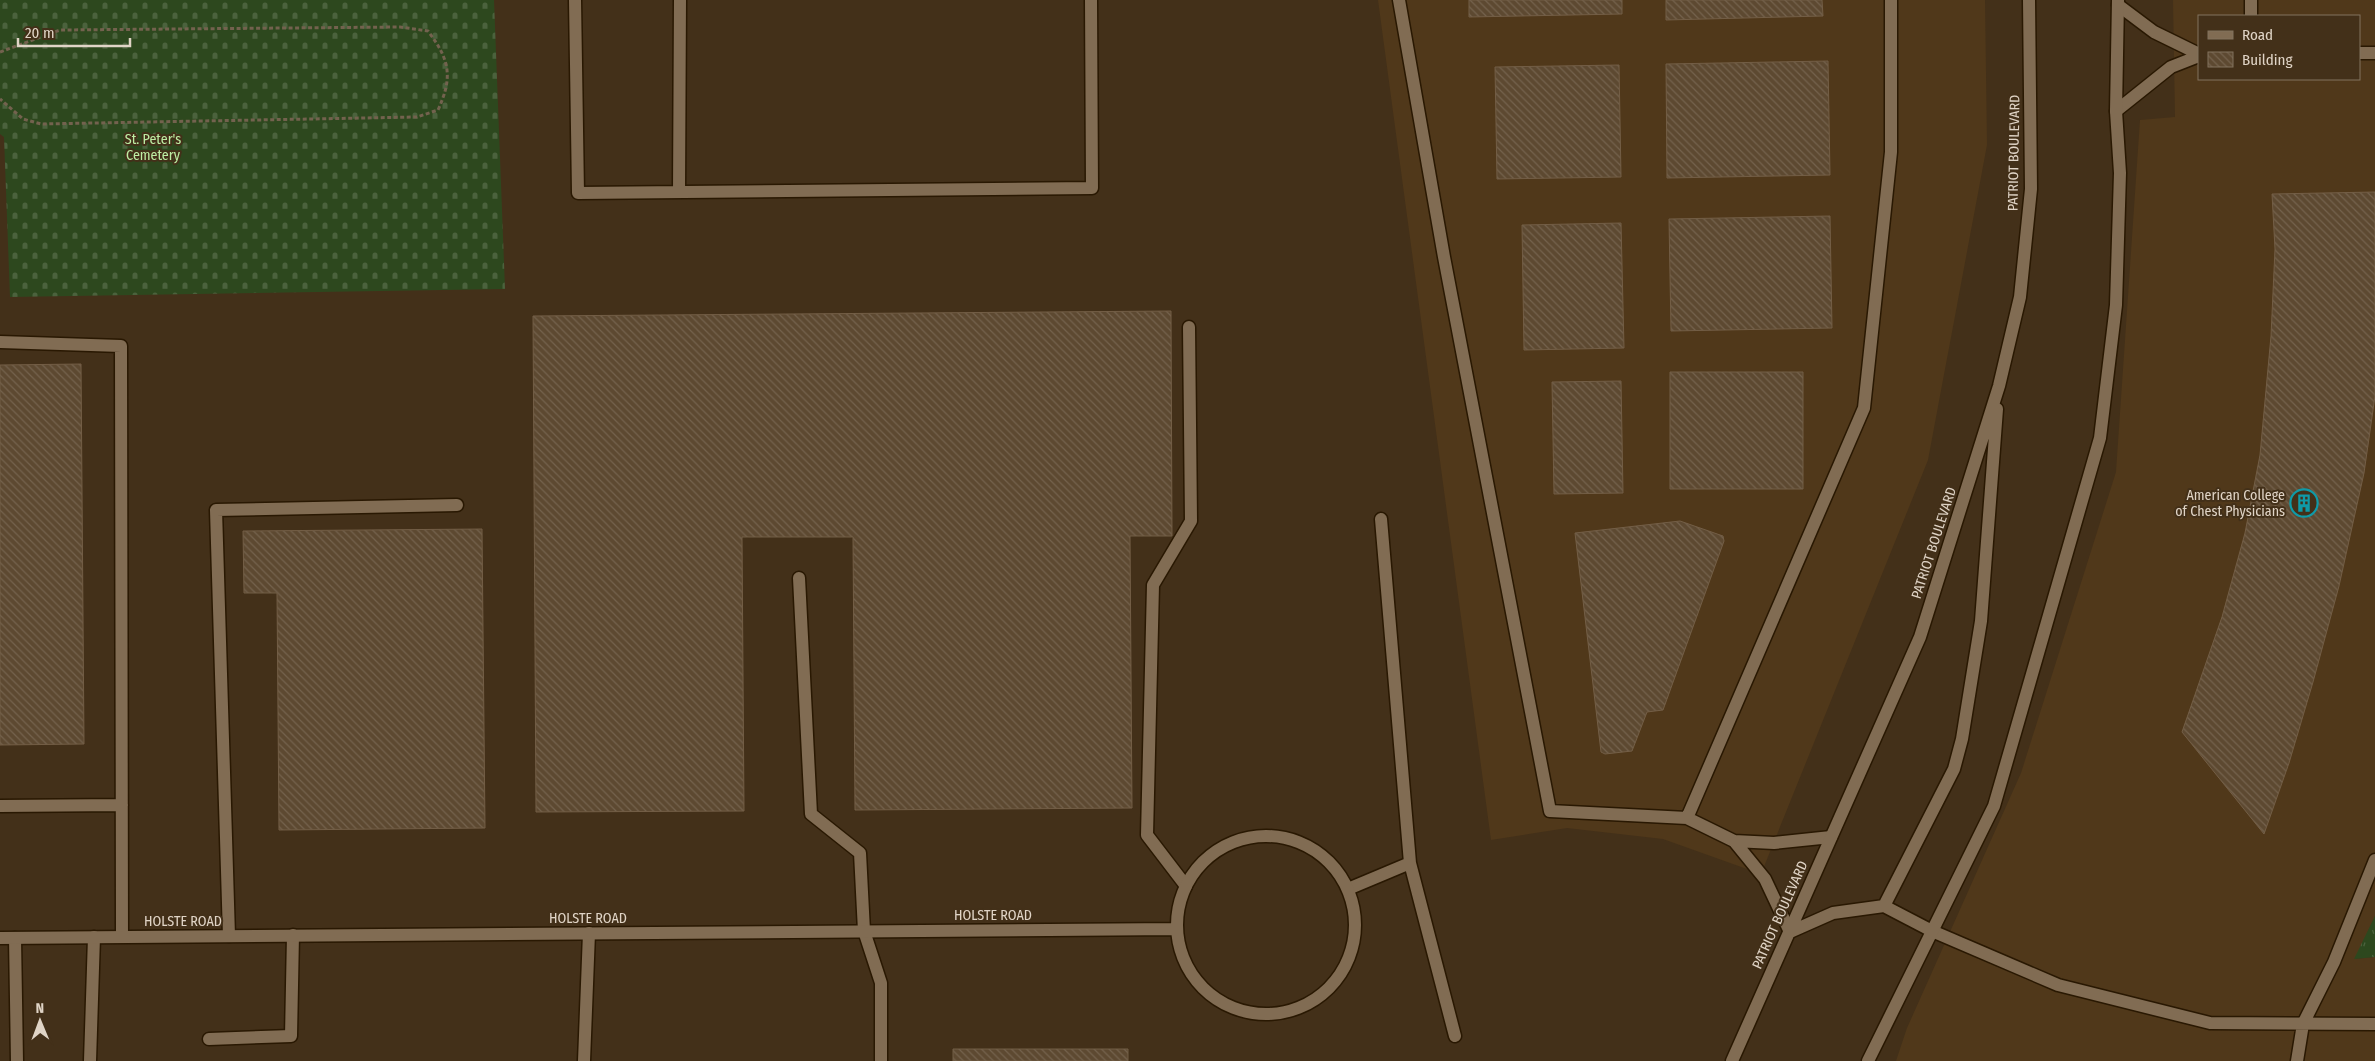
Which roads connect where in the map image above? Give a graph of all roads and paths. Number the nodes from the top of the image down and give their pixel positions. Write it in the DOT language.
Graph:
graph roads {
  1 [pos="576,0"];
  2 [pos="680,0"];
  3 [pos="1091,0"];
  4 [pos="1399,0"];
  5 [pos="1891,0"];
  6 [pos="2029,0"];
  7 [pos="2251,0"];
  8 [pos="2118,2"];
  9 [pos="2251,15"];
  10 [pos="0,52"];
  11 [pos="2360,53"];
  12 [pos="2375,53"];
  13 [pos="2198,54"];
  14 [pos="2198,55"];
  15 [pos="0,98"];
  16 [pos="2116,111"];
  17 [pos="679,192"];
  18 [pos="1189,327"];
  19 [pos="0,342"];
  20 [pos="1999,386"];
  21 [pos="457,505"];
  22 [pos="1381,519"];
  23 [pos="799,578"];
  24 [pos="122,805"];
  25 [pos="0,806"];
  26 [pos="1687,818"];
  27 [pos="1831,837"];
  28 [pos="1734,841"];
  29 [pos="2375,860"];
  30 [pos="1410,863"];
  31 [pos="1186,886"];
  32 [pos="1348,889"];
  33 [pos="1884,906"];
  34 [pos="1177,928"];
  35 [pos="864,931"];
  36 [pos="1932,931"];
  37 [pos="1790,932"];
  38 [pos="589,933"];
  39 [pos="293,935"];
  40 [pos="122,936"];
  41 [pos="229,936"];
  42 [pos="94,937"];
  43 [pos="0,938"];
  44 [pos="15,938"];
  45 [pos="2303,1024"];
  46 [pos="2375,1024"];
  47 [pos="1455,1036"];
  48 [pos="209,1039"];
  49 [pos="17,1061"];
  50 [pos="90,1061"];
  51 [pos="584,1061"];
  52 [pos="880,1061"];
  53 [pos="1732,1061"];
  54 [pos="1868,1061"];
  55 [pos="2297,1061"];
  1 -- 17 [label="main road"];
  2 -- 17 [label="main road"];
  3 -- 17 [label="main road"];
  4 -- 26 [label="main road"];
  5 -- 26 [label="main road"];
  6 -- 20 [label="main road, PATRIOT BOULEVARD"];
  7 -- 9 [label="main road"];
  8 -- 13 [label="main road"];
  8 -- 16 [label="main road"];
  10 -- 15 [label="path"];
  11 -- 12 [label="main road"];
  14 -- 16 [label="main road"];
  16 -- 36 [label="main road"];
  18 -- 31 [label="main road"];
  19 -- 24 [label="main road"];
  20 -- 27 [label="main road, PATRIOT BOULEVARD"];
  20 -- 33 [label="main road"];
  21 -- 41 [label="main road"];
  22 -- 30 [label="main road"];
  23 -- 35 [label="main road"];
  24 -- 25 [label="main road"];
  24 -- 40 [label="main road"];
  26 -- 28 [label="main road"];
  27 -- 28 [label="main road"];
  27 -- 37 [label="main road, PATRIOT BOULEVARD"];
  28 -- 37 [label="main road"];
  29 -- 45 [label="main road"];
  30 -- 32 [label="main road"];
  30 -- 47 [label="main road"];
  31 -- 32 [label="main road"];
  31 -- 34 [label="main road"];
  32 -- 34 [label="main road"];
  33 -- 36 [label="main road"];
  33 -- 37 [label="main road"];
  34 -- 35 [label="main road, HOLSTE ROAD"];
  35 -- 38 [label="main road, HOLSTE ROAD"];
  35 -- 52 [label="main road"];
  36 -- 45 [label="main road"];
  36 -- 54 [label="main road"];
  37 -- 53 [label="main road, PATRIOT BOULEVARD"];
  38 -- 39 [label="main road, HOLSTE ROAD"];
  38 -- 51 [label="main road"];
  39 -- 41 [label="main road, HOLSTE ROAD"];
  39 -- 48 [label="main road"];
  40 -- 41 [label="main road, HOLSTE ROAD"];
  40 -- 42 [label="main road, HOLSTE ROAD"];
  42 -- 44 [label="main road, HOLSTE ROAD"];
  42 -- 50 [label="main road"];
  43 -- 44 [label="main road, HOLSTE ROAD"];
  44 -- 49 [label="main road"];
  45 -- 46 [label="main road"];
  45 -- 55 [label="main road"];
}
